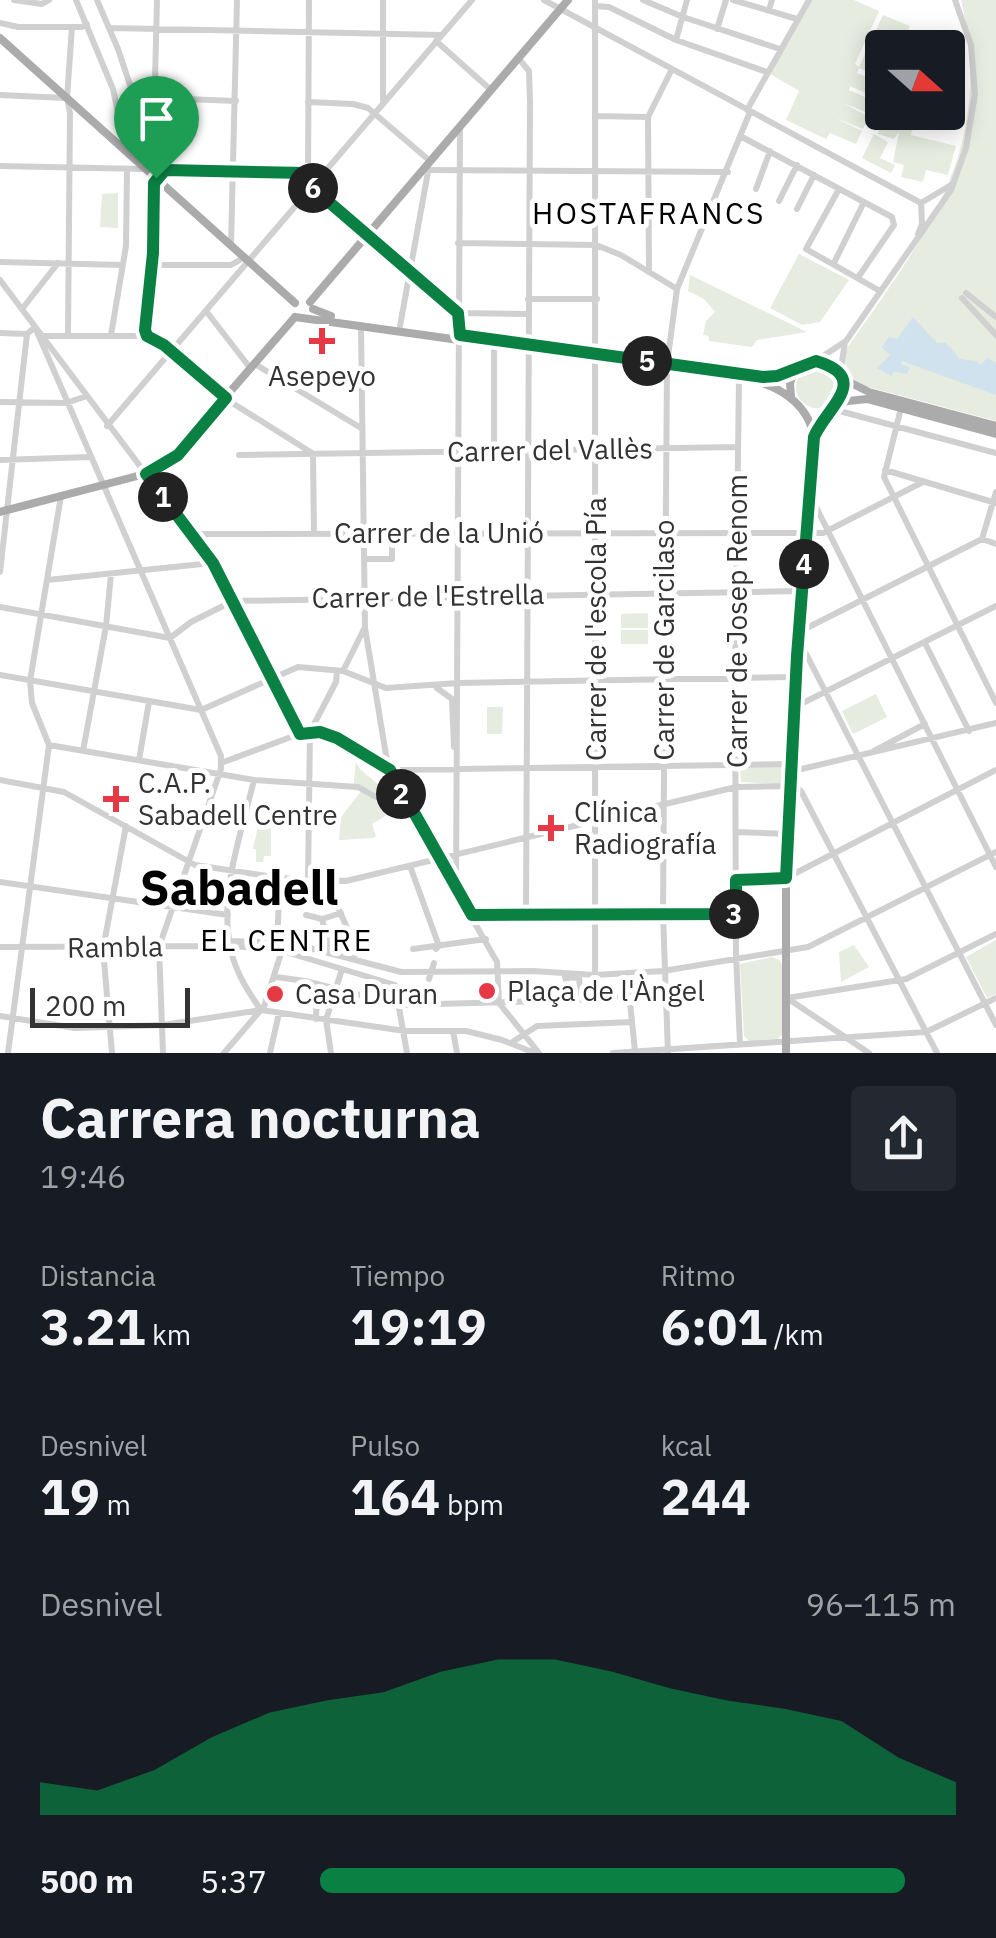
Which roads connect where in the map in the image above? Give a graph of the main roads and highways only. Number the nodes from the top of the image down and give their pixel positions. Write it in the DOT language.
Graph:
graph roads {
  1 [pos="568,0"];
  2 [pos="1,29"];
  3 [pos="295,303"];
  4 [pos="311,306"];
  5 [pos="296,317"];
  6 [pos="306,318"];
  7 [pos="460,337"];
  8 [pos="527,346"];
  9 [pos="667,366"];
  10 [pos="796,370"];
  11 [pos="841,378"];
  12 [pos="791,397"];
  13 [pos="902,405"];
  14 [pos="833,408"];
  15 [pos="802,409"];
  16 [pos="996,426"];
  17 [pos="996,434"];
  18 [pos="814,437"];
  19 [pos="4,511"];
  20 [pos="786,1053"];
  1 -- 4 [label="main road"];
  2 -- 3 [label="main road"];
  3 -- 4 [label="main road"];
  3 -- 5 [label="main road"];
  4 -- 6 [label="main road"];
  4 -- 7 [label="main road"];
  5 -- 6 [label="main road"];
  5 -- 19 [label="main road"];
  6 -- 7 [label="main road"];
  7 -- 8 [label="main road"];
  7 -- 8 [label="main road"];
  8 -- 9 [label="main road"];
  9 -- 10 [label="main road"];
  9 -- 12 [label="main road"];
  10 -- 11 [label="main road"];
  10 -- 12 [label="main road"];
  11 -- 13 [label="main road"];
  11 -- 14 [label="main road"];
  12 -- 15 [label="main road"];
  13 -- 14 [label="main road"];
  13 -- 16 [label="main road"];
  13 -- 17 [label="main road"];
  14 -- 15 [label="main road"];
  14 -- 18 [label="main road"];
  15 -- 18 [label="main road"];
  18 -- 20 [label="main road"];
}
